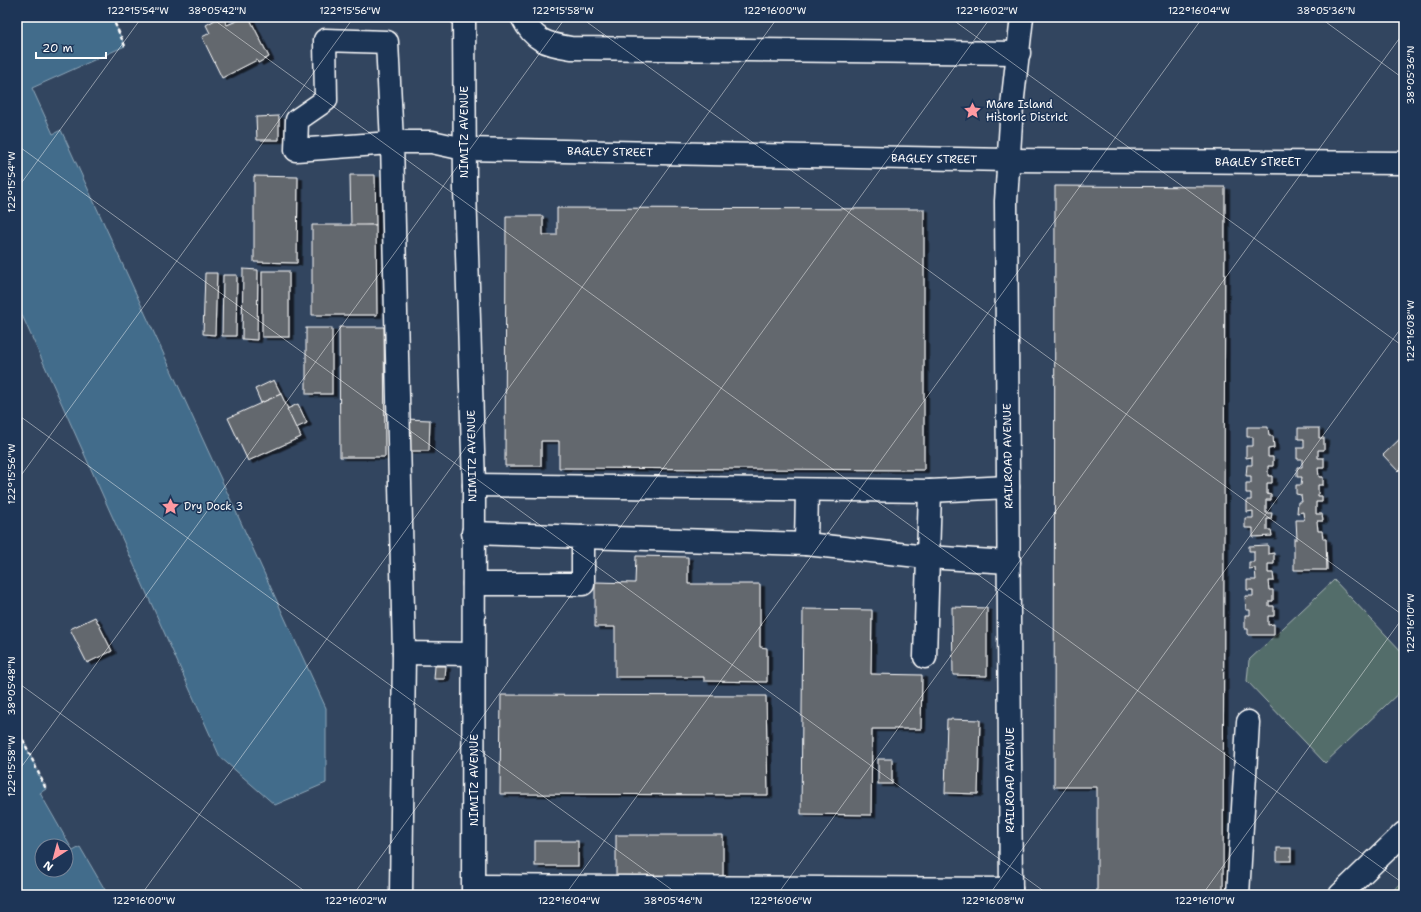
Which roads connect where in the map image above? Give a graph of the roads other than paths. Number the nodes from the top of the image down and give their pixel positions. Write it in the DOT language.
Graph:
graph roads {
  1 [pos="464,17"];
  2 [pos="522,17"];
  3 [pos="1026,17"];
  4 [pos="1019,53"];
  5 [pos="392,142"];
  6 [pos="464,149"];
  7 [pos="1008,160"];
  8 [pos="1404,163"];
  9 [pos="474,486"];
  10 [pos="1008,487"];
  11 [pos="807,490"];
  12 [pos="930,491"];
  13 [pos="473,533"];
  14 [pos="583,537"];
  15 [pos="806,544"];
  16 [pos="928,556"];
  17 [pos="1010,562"];
  18 [pos="474,584"];
  19 [pos="404,653"];
  20 [pos="473,654"];
  21 [pos="926,657"];
  22 [pos="1248,722"];
  23 [pos="1404,834"];
  24 [pos="474,891"];
  25 [pos="1011,892"];
  26 [pos="401,895"];
  27 [pos="1238,895"];
  28 [pos="1340,895"];
  1 -- 6 [label="street, NIMITZ AVENUE"];
  2 -- 4 [label="street"];
  3 -- 4 [label="street, RAILROAD AVENUE"];
  4 -- 7 [label="street, RAILROAD AVENUE"];
  5 -- 5 [label="street, BAGLEY STREET"];
  5 -- 6 [label="street, BAGLEY STREET"];
  5 -- 19 [label="street"];
  6 -- 7 [label="street, BAGLEY STREET"];
  6 -- 9 [label="street, NIMITZ AVENUE"];
  7 -- 8 [label="street, BAGLEY STREET"];
  7 -- 10 [label="street, RAILROAD AVENUE"];
  9 -- 11 [label="street"];
  9 -- 13 [label="street, NIMITZ AVENUE"];
  10 -- 12 [label="street"];
  10 -- 17 [label="street, RAILROAD AVENUE"];
  11 -- 12 [label="street"];
  11 -- 15 [label="street"];
  12 -- 16 [label="street"];
  13 -- 14 [label="street"];
  13 -- 18 [label="street, NIMITZ AVENUE"];
  14 -- 15 [label="street"];
  14 -- 18 [label="street"];
  15 -- 16 [label="street"];
  16 -- 17 [label="street"];
  16 -- 21 [label="street"];
  17 -- 25 [label="street, RAILROAD AVENUE"];
  18 -- 20 [label="street, NIMITZ AVENUE"];
  19 -- 20 [label="street"];
  19 -- 26 [label="street"];
  20 -- 24 [label="street, NIMITZ AVENUE"];
  22 -- 27 [label="street"];
  23 -- 28 [label="street"];
  24 -- 25 [label="street"];
}
